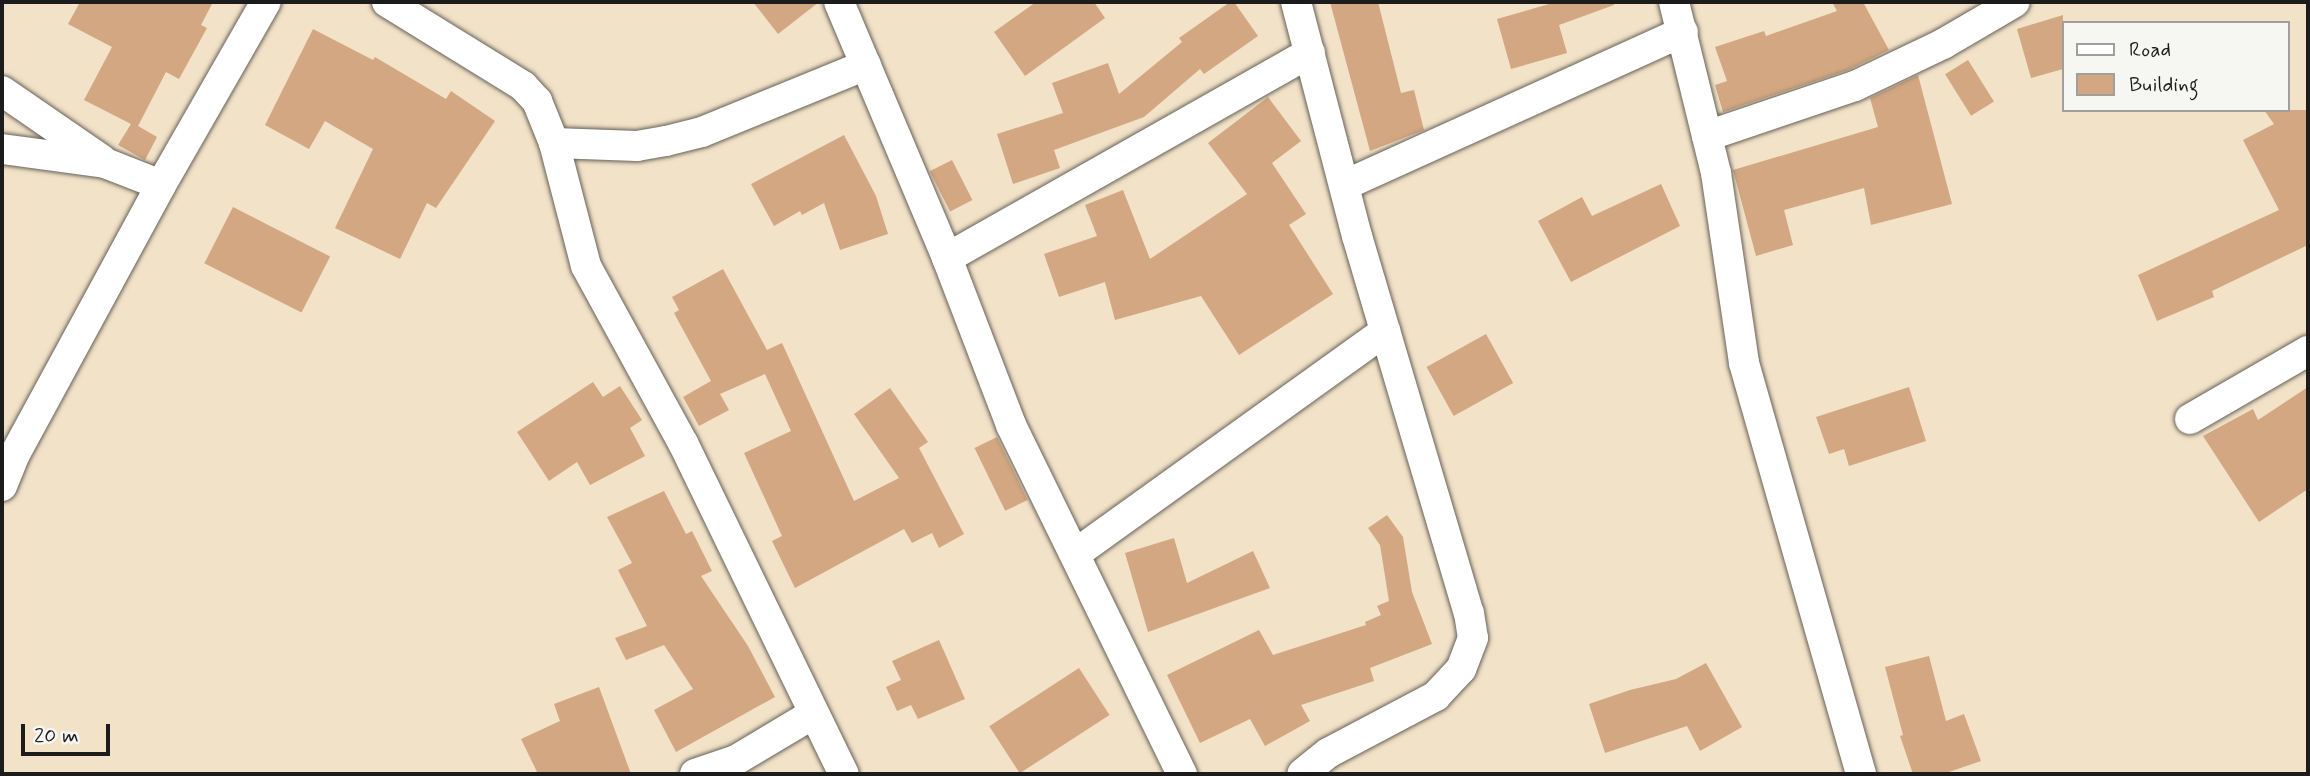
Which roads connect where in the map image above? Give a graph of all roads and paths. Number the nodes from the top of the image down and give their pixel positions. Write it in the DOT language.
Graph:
graph roads {
  1 [pos="267,2"];
  2 [pos="387,2"];
  3 [pos="839,2"];
  4 [pos="1296,2"];
  5 [pos="1674,2"];
  6 [pos="2015,2"];
  7 [pos="1683,32"];
  8 [pos="1310,53"];
  9 [pos="866,65"];
  10 [pos="2,91"];
  11 [pos="1707,136"];
  12 [pos="554,143"];
  13 [pos="2,149"];
  14 [pos="105,163"];
  15 [pos="161,185"];
  16 [pos="1345,185"];
  17 [pos="947,258"];
  18 [pos="1385,331"];
  19 [pos="2308,351"];
  20 [pos="2190,419"];
  21 [pos="2,486"];
  22 [pos="1075,554"];
  23 [pos="813,714"];
  24 [pos="695,774"];
  25 [pos="844,774"];
  26 [pos="1182,774"];
  27 [pos="1302,774"];
  28 [pos="1861,774"];
  1 -- 15 [label="street"];
  2 -- 12 [label="street"];
  3 -- 9 [label="street"];
  4 -- 8 [label="street"];
  5 -- 7 [label="street"];
  6 -- 11 [label="street"];
  7 -- 11 [label="street"];
  7 -- 16 [label="street"];
  8 -- 16 [label="street"];
  8 -- 17 [label="street"];
  9 -- 12 [label="street"];
  9 -- 17 [label="street"];
  10 -- 14 [label="street"];
  11 -- 28 [label="street"];
  12 -- 23 [label="street"];
  13 -- 14 [label="street"];
  14 -- 15 [label="street"];
  15 -- 21 [label="street"];
  16 -- 18 [label="street"];
  17 -- 22 [label="street"];
  18 -- 22 [label="street"];
  18 -- 27 [label="street"];
  19 -- 20 [label="street"];
  22 -- 26 [label="street"];
  23 -- 24 [label="street"];
  23 -- 25 [label="street"];
}
